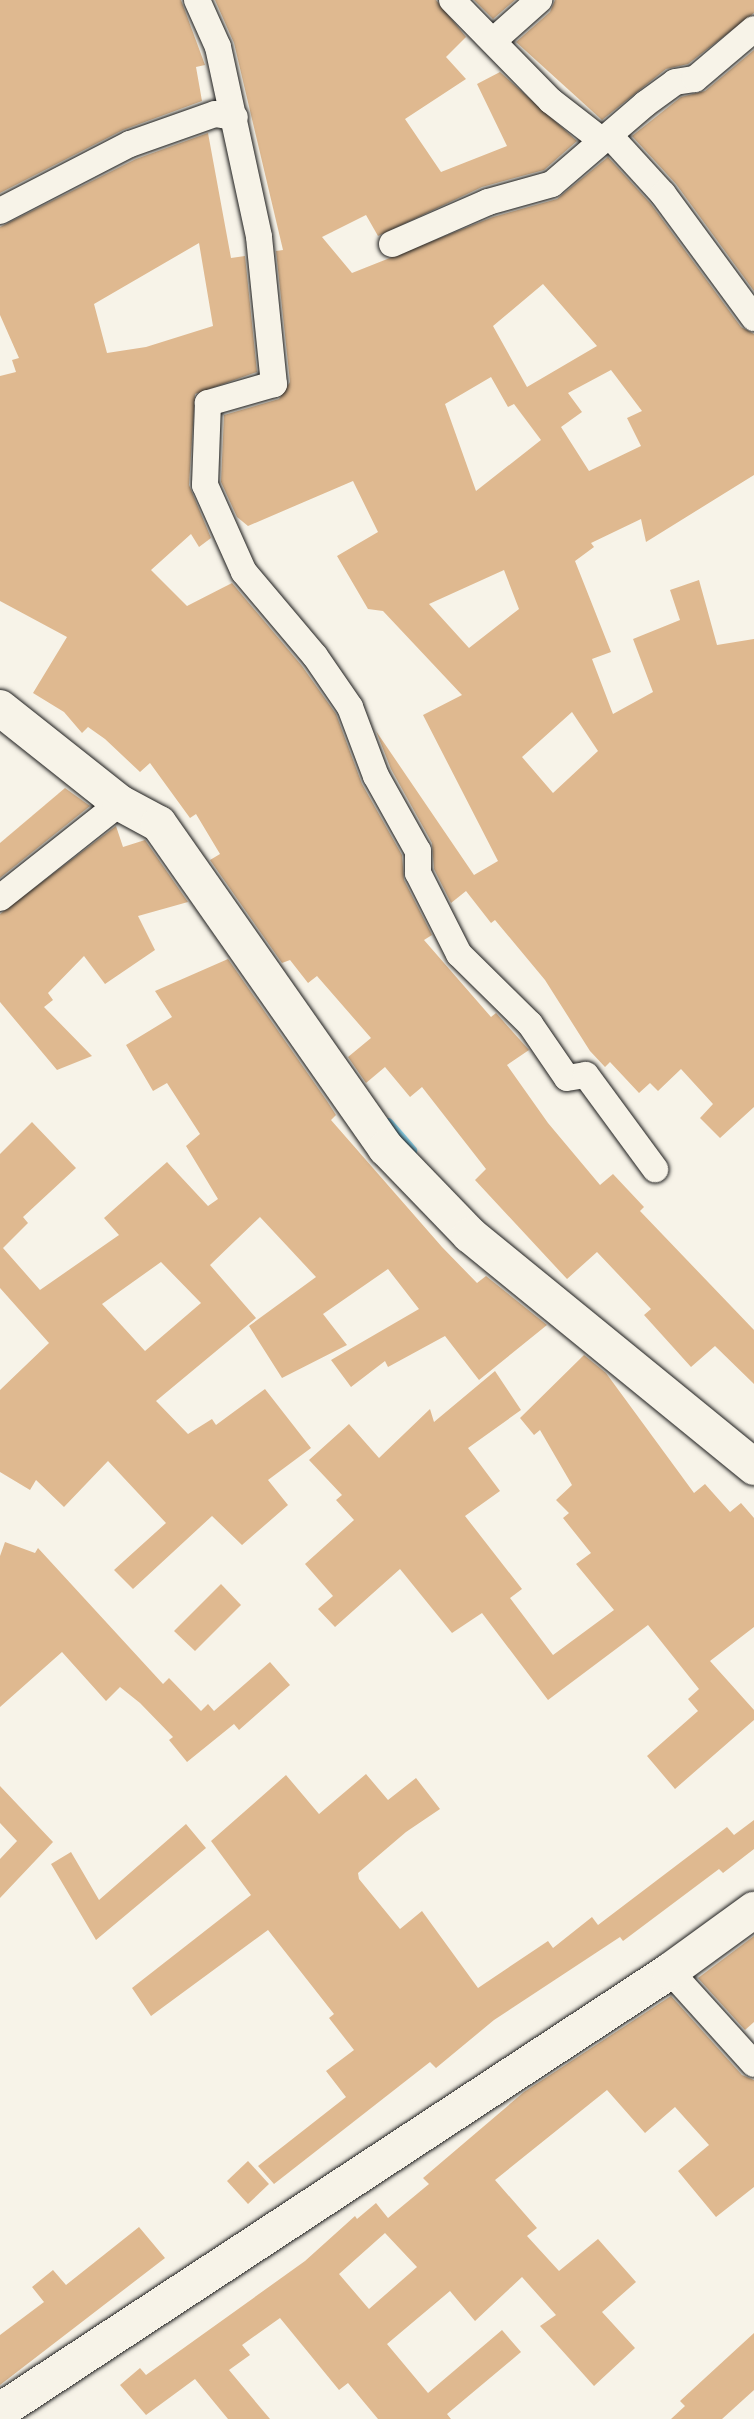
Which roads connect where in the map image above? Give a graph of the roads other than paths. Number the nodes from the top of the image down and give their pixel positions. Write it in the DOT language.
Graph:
graph roads {
  1 [pos="197,0"];
  2 [pos="452,0"];
  3 [pos="539,0"];
  4 [pos="754,29"];
  5 [pos="493,41"];
  6 [pos="235,117"];
  7 [pos="606,138"];
  8 [pos="0,211"];
  9 [pos="392,244"];
  10 [pos="754,318"];
  11 [pos="0,708"];
  12 [pos="120,803"];
  13 [pos="0,898"];
  14 [pos="655,1169"];
  15 [pos="754,1467"];
  16 [pos="754,1910"];
  17 [pos="670,1971"];
  18 [pos="754,2064"];
  19 [pos="0,2411"];
  1 -- 6 [label="street"];
  2 -- 5 [label="street"];
  3 -- 5 [label="street"];
  4 -- 7 [label="street"];
  5 -- 7 [label="street"];
  6 -- 8 [label="street"];
  6 -- 14 [label="street"];
  7 -- 9 [label="street"];
  7 -- 10 [label="street"];
  11 -- 12 [label="street"];
  12 -- 13 [label="street"];
  12 -- 15 [label="street"];
  16 -- 17 [label="street"];
  17 -- 18 [label="street"];
  17 -- 19 [label="street"];
}
